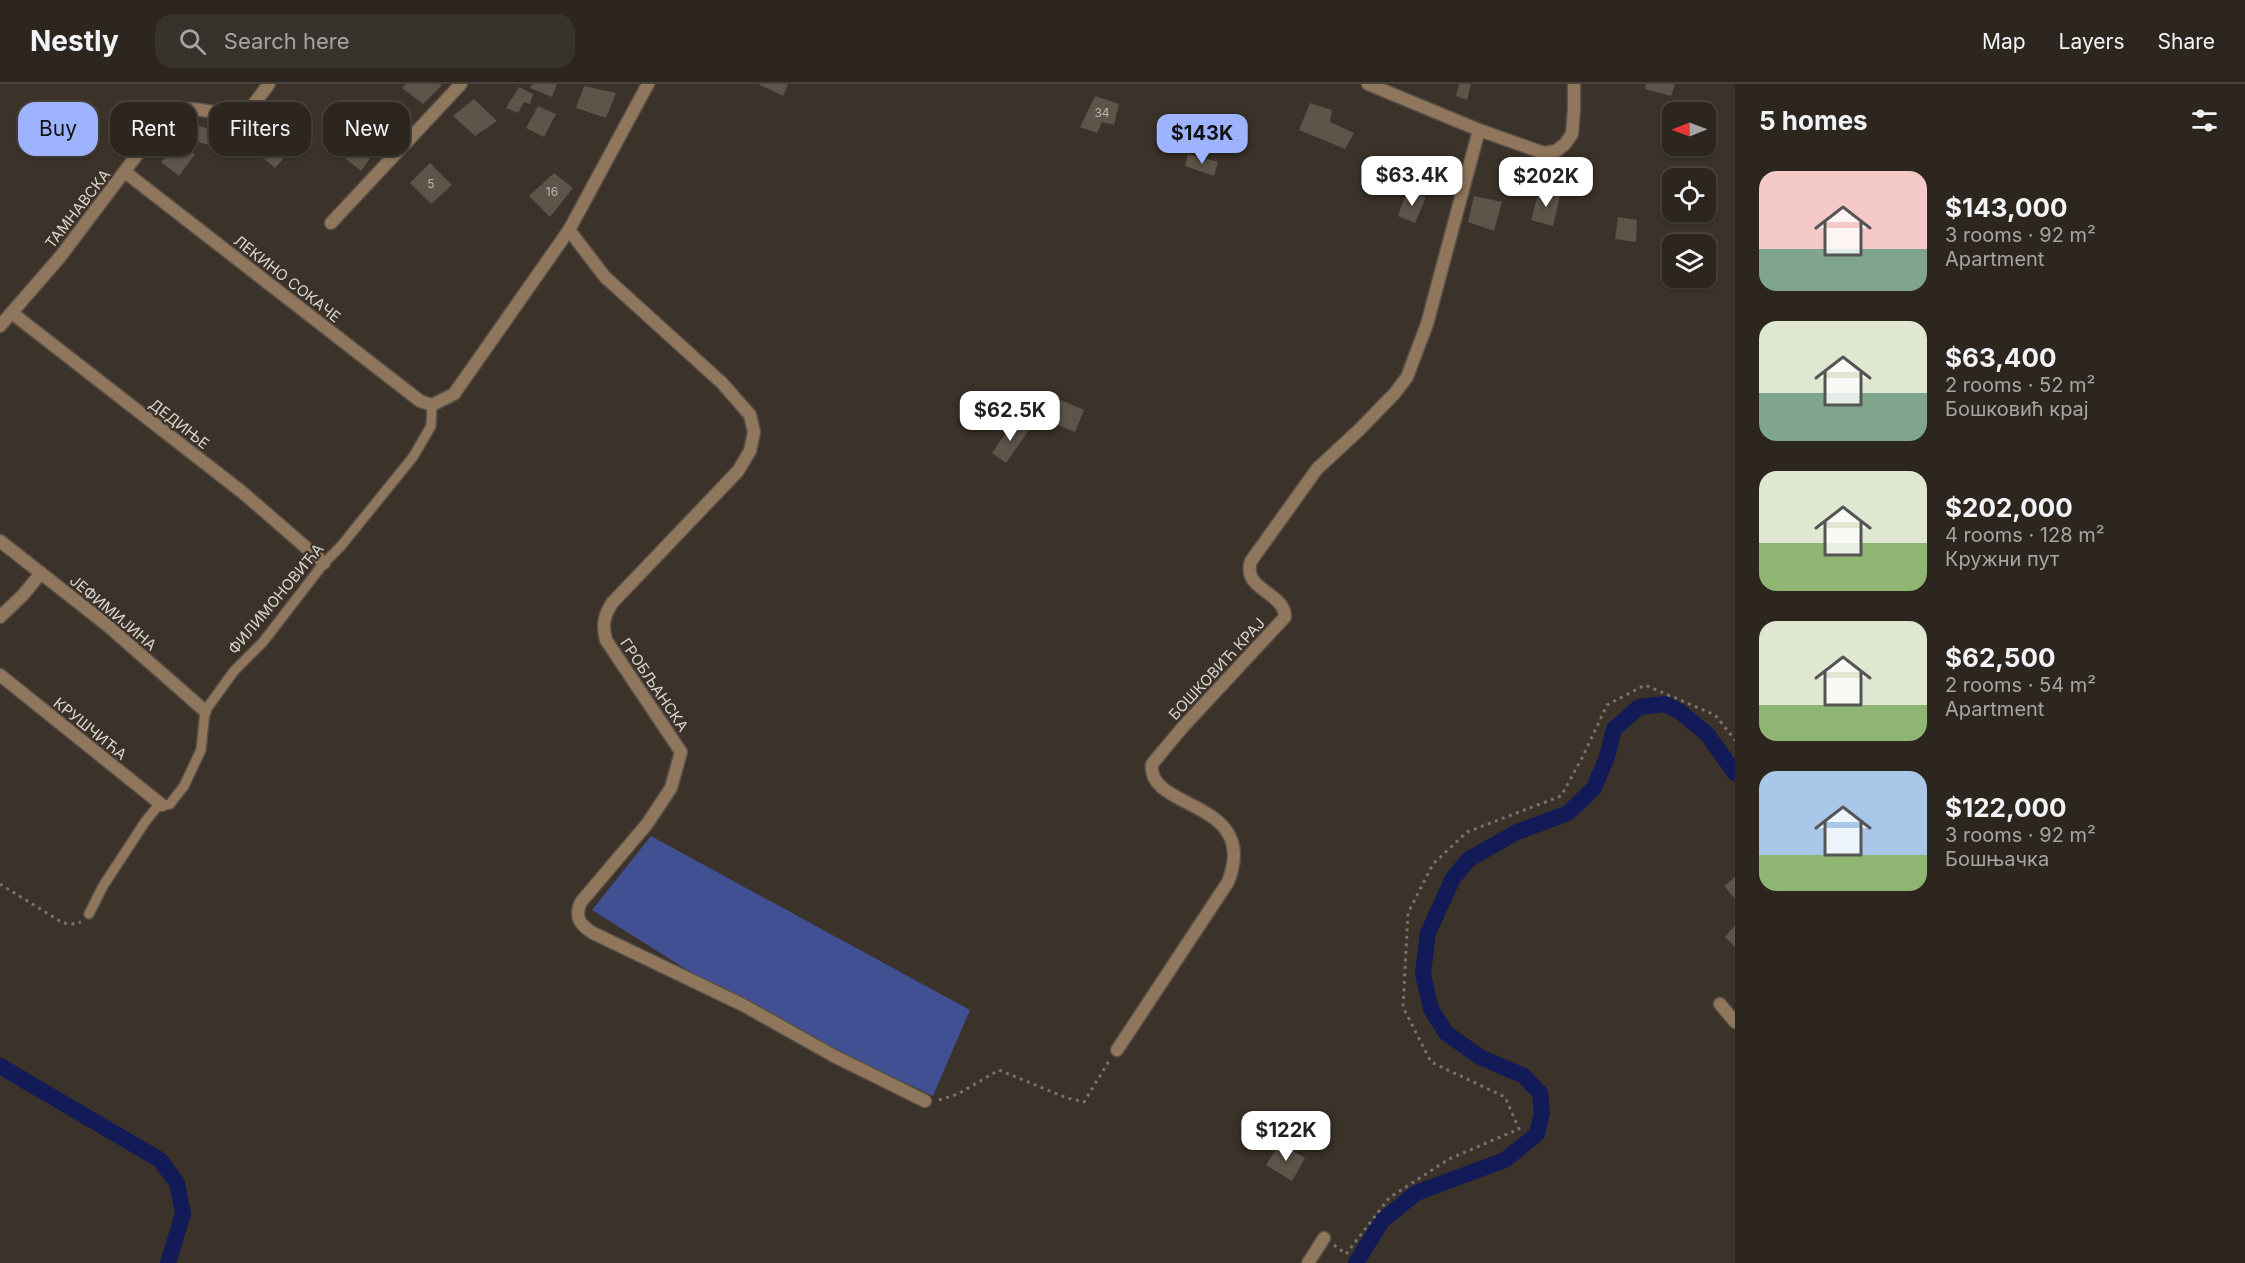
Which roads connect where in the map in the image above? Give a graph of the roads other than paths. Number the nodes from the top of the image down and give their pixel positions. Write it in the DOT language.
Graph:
graph roads {
  1 [pos="269,84"];
  2 [pos="461,84"];
  3 [pos="648,84"];
  4 [pos="1368,84"];
  5 [pos="1574,84"];
  6 [pos="1479,130"];
  7 [pos="126,172"];
  8 [pos="330,223"];
  9 [pos="569,230"];
  10 [pos="12,313"];
  11 [pos="0,326"];
  12 [pos="432,405"];
  13 [pos="0,541"];
  14 [pos="324,563"];
  15 [pos="40,573"];
  16 [pos="0,616"];
  17 [pos="0,675"];
  18 [pos="205,711"];
  19 [pos="162,805"];
  20 [pos="89,914"];
  21 [pos="1720,1005"];
  22 [pos="1735,1022"];
  23 [pos="1117,1050"];
  24 [pos="925,1101"];
  25 [pos="1324,1238"];
  26 [pos="1308,1263"];
  1 -- 7 [label="street, ТАМНАВСКА"];
  2 -- 8 [label="street"];
  3 -- 9 [label="street"];
  4 -- 6 [label="street"];
  5 -- 6 [label="street"];
  6 -- 23 [label="street, БОШКОВИЋ КРАЈ"];
  7 -- 10 [label="street, ТАМНАВСКА"];
  7 -- 12 [label="street, ЛЕКИНО СОКАЧЕ"];
  9 -- 12 [label="street"];
  9 -- 24 [label="street, ГРОБЉАНСКА"];
  10 -- 11 [label="street, ТАМНАВСКА"];
  10 -- 14 [label="street, ДЕДИЊЕ"];
  12 -- 14 [label="lane, ФИЛИМОНОВИЋА"];
  13 -- 15 [label="street, ЈЕФИМИЈИНА"];
  14 -- 18 [label="lane, ФИЛИМОНОВИЋА"];
  15 -- 16 [label="street"];
  15 -- 18 [label="street, ЈЕФИМИЈИНА"];
  17 -- 19 [label="street, КРУШЧИЋА"];
  18 -- 19 [label="lane"];
  19 -- 20 [label="lane"];
  21 -- 22 [label="street"];
  25 -- 26 [label="street"];
}
